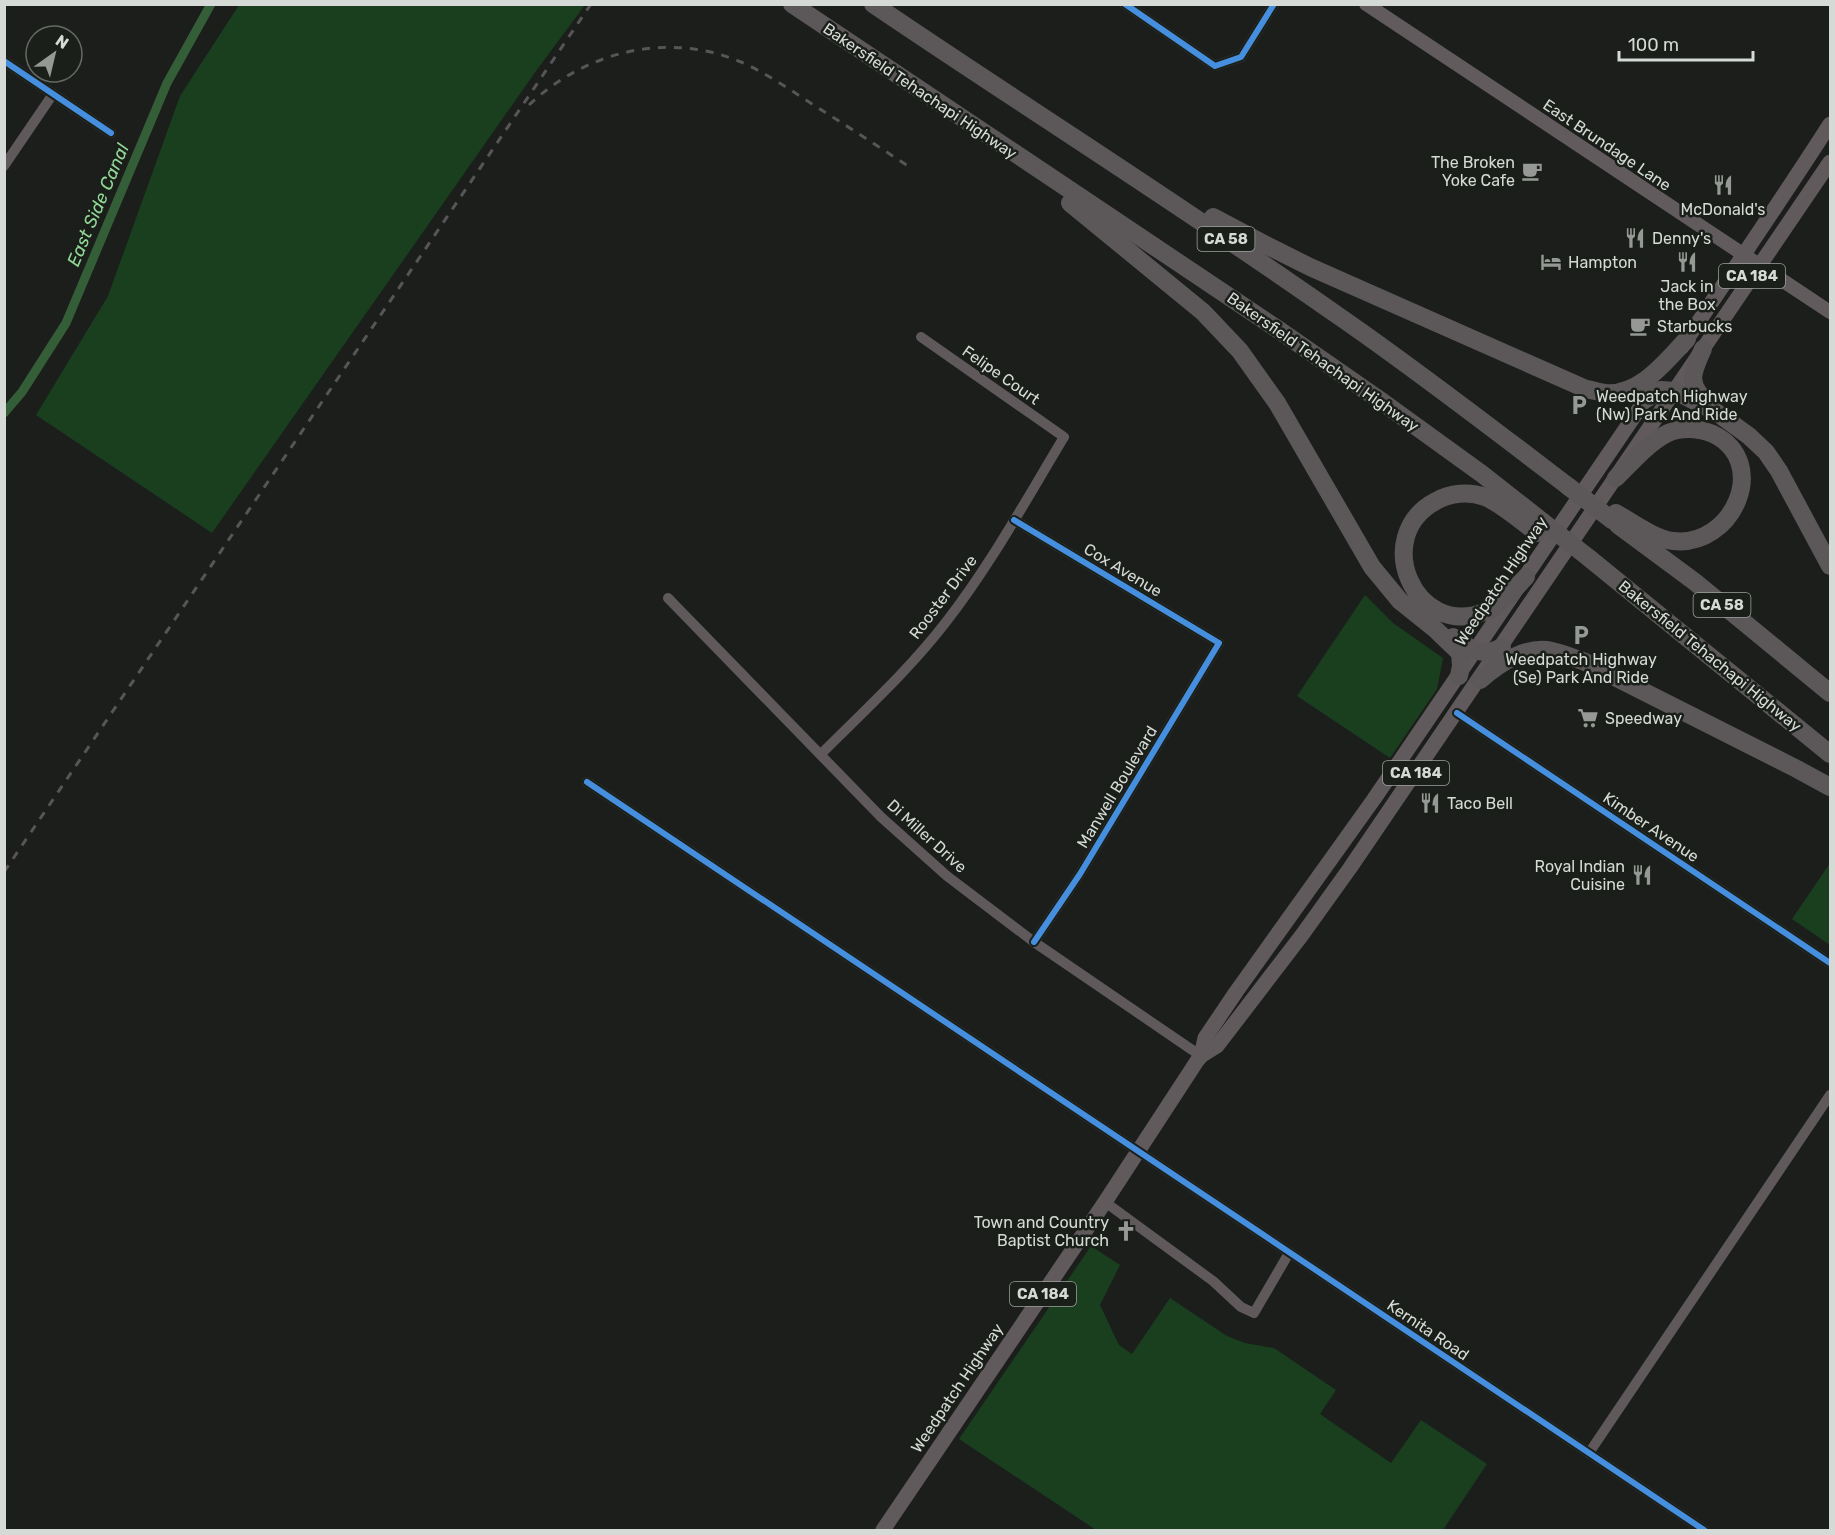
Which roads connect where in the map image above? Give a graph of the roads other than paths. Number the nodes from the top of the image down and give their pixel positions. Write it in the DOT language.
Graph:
graph roads {
  1 [pos="792,4"];
  2 [pos="873,4"];
  3 [pos="1125,4"];
  4 [pos="1274,4"];
  5 [pos="1366,4"];
  6 [pos="4,61"];
  7 [pos="985,80"];
  8 [pos="53,94"];
  9 [pos="1830,124"];
  10 [pos="111,133"];
  11 [pos="1830,162"];
  12 [pos="4,166"];
  13 [pos="1038,170"];
  14 [pos="1743,255"];
  15 [pos="1759,265"];
  16 [pos="1830,312"];
  17 [pos="921,337"];
  18 [pos="1687,339"];
  19 [pos="1703,349"];
  20 [pos="1675,391"];
  21 [pos="1646,399"];
  22 [pos="1716,412"];
  23 [pos="1064,437"];
  24 [pos="1616,478"];
  25 [pos="1614,516"];
  26 [pos="1014,520"];
  27 [pos="1540,528"];
  28 [pos="1830,566"];
  29 [pos="1526,577"];
  30 [pos="668,598"];
  31 [pos="1435,629"];
  32 [pos="1219,643"];
  33 [pos="1502,646"];
  34 [pos="1476,651"];
  35 [pos="1459,676"];
  36 [pos="1479,680"];
  37 [pos="1830,693"];
  38 [pos="1457,713"];
  39 [pos="820,754"];
  40 [pos="1830,754"];
  41 [pos="587,782"];
  42 [pos="1830,787"];
  43 [pos="1034,942"];
  44 [pos="1830,963"];
  45 [pos="1201,1056"];
  46 [pos="1830,1095"];
  47 [pos="1137,1151"];
  48 [pos="1105,1202"];
  49 [pos="1289,1253"];
  50 [pos="1589,1453"];
  51 [pos="883,1530"];
  52 [pos="1704,1530"];
  1 -- 13 [label="highway, Bakersfield Tehachapi Highway / CA 58"];
  2 -- 7 [label="highway, CA 58"];
  3 -- 4 [label="street"];
  5 -- 14 [label="main road, East Brundage Lane"];
  6 -- 8 [label="street"];
  7 -- 18 [label="highway"];
  7 -- 25 [label="highway, CA 58, bridge"];
  8 -- 10 [label="street"];
  8 -- 12 [label="street"];
  9 -- 14 [label="main road, Weedpatch Highway / CA 184"];
  11 -- 15 [label="main road, Weedpatch Highway / CA 184"];
  13 -- 27 [label="highway, Bakersfield Tehachapi Highway / CA 58"];
  13 -- 31 [label="highway"];
  14 -- 15 [label="main road, East Brundage Lane"];
  14 -- 18 [label="main road, Weedpatch Highway / CA 184"];
  15 -- 16 [label="main road, East Brundage Lane"];
  15 -- 19 [label="main road, Weedpatch Highway / CA 184"];
  17 -- 23 [label="street, Felipe Court"];
  18 -- 21 [label="main road, Weedpatch Highway / CA 184"];
  19 -- 20 [label="main road, Weedpatch Highway / CA 184"];
  19 -- 22 [label="highway"];
  20 -- 21 [label="highway"];
  20 -- 22 [label="highway"];
  20 -- 24 [label="main road, Weedpatch Highway / CA 184"];
  21 -- 29 [label="main road, Weedpatch Highway / CA 184"];
  22 -- 28 [label="highway"];
  23 -- 26 [label="street, Rooster Drive"];
  24 -- 25 [label="highway"];
  24 -- 33 [label="main road, Weedpatch Highway / CA 184"];
  25 -- 37 [label="highway, CA 58"];
  26 -- 32 [label="street, Cox Avenue"];
  26 -- 39 [label="street, Rooster Drive"];
  27 -- 29 [label="highway"];
  27 -- 40 [label="highway, Bakersfield Tehachapi Highway / CA 58, bridge"];
  29 -- 34 [label="main road, Weedpatch Highway / CA 184"];
  30 -- 39 [label="street, Di Miller Drive"];
  31 -- 34 [label="highway"];
  31 -- 35 [label="highway"];
  32 -- 43 [label="street, Manwell Boulevard"];
  33 -- 34 [label="highway"];
  33 -- 36 [label="main road, Weedpatch Highway / CA 184"];
  34 -- 35 [label="main road, Weedpatch Highway / CA 184"];
  35 -- 45 [label="main road, Weedpatch Highway / CA 184"];
  36 -- 38 [label="main road, Weedpatch Highway / CA 184"];
  36 -- 42 [label="highway"];
  38 -- 44 [label="street, Kimber Avenue"];
  38 -- 45 [label="main road, Weedpatch Highway / CA 184"];
  39 -- 43 [label="street, Di Miller Drive"];
  41 -- 47 [label="street, Kernita Road"];
  43 -- 45 [label="street, Di Miller Drive"];
  45 -- 47 [label="main road, Weedpatch Highway / CA 184"];
  46 -- 50 [label="street"];
  47 -- 48 [label="main road, Weedpatch Highway / CA 184"];
  47 -- 49 [label="street, Kernita Road"];
  48 -- 49 [label="street"];
  48 -- 51 [label="main road, Weedpatch Highway / CA 184"];
  49 -- 50 [label="street, Kernita Road"];
  50 -- 52 [label="street, Kernita Road"];
}
